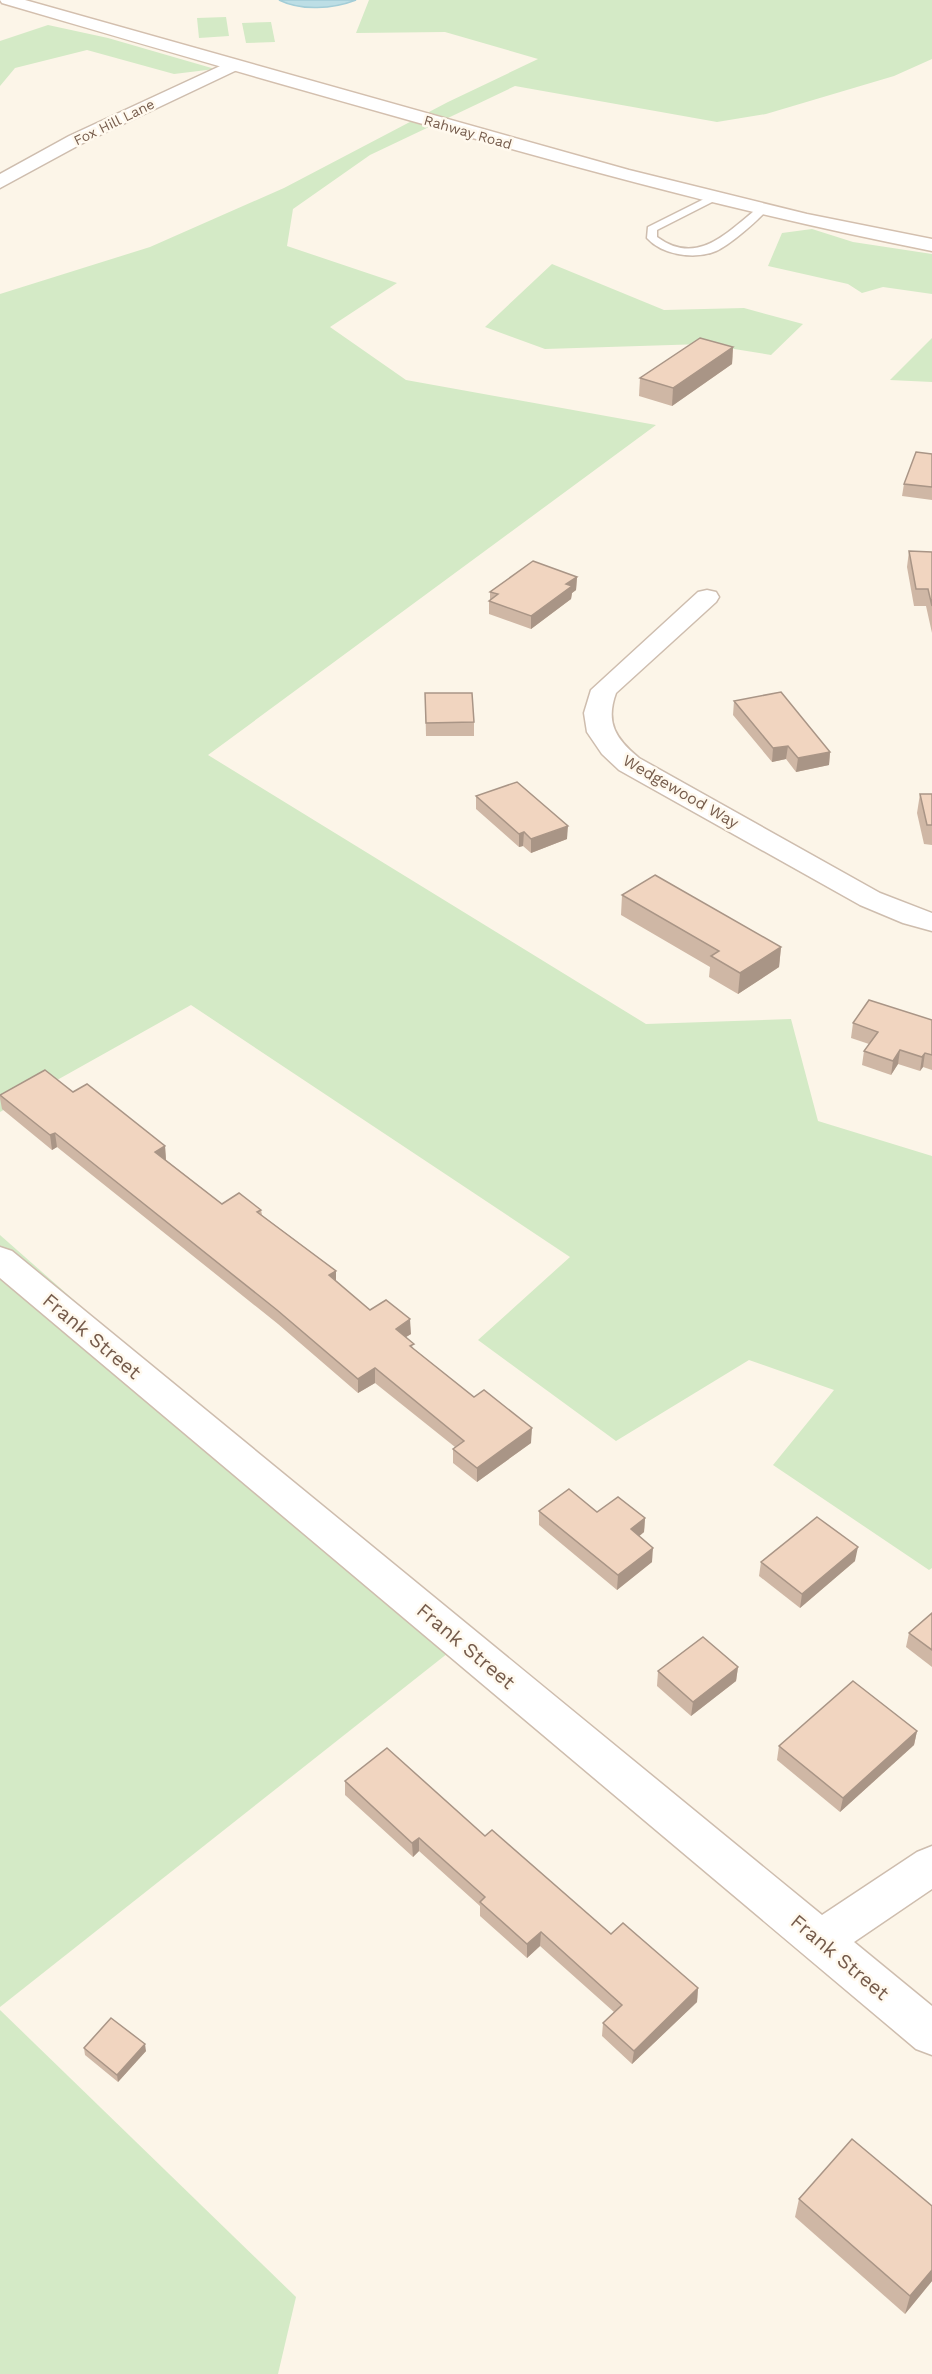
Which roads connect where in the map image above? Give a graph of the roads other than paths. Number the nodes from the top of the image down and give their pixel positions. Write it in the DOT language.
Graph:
graph roads {
  1 [pos="8,0"];
  2 [pos="231,66"];
  3 [pos="0,182"];
  4 [pos="712,198"];
  5 [pos="762,210"];
  6 [pos="932,245"];
  7 [pos="707,597"];
  8 [pos="932,922"];
  9 [pos="0,1259"];
  10 [pos="932,1865"];
  11 [pos="820,1941"];
  12 [pos="932,2034"];
  1 -- 2 [label="street, Rahway Road"];
  2 -- 3 [label="street, Fox Hill Lane"];
  2 -- 4 [label="street, Rahway Road"];
  4 -- 5 [label="street, Rahway Road"];
  4 -- 5 [label="lane"];
  5 -- 6 [label="street, Rahway Road"];
  7 -- 8 [label="street, Wedgewood Way"];
  9 -- 11 [label="street, Frank Street"];
  10 -- 11 [label="street"];
  11 -- 12 [label="street, Frank Street"];
}
